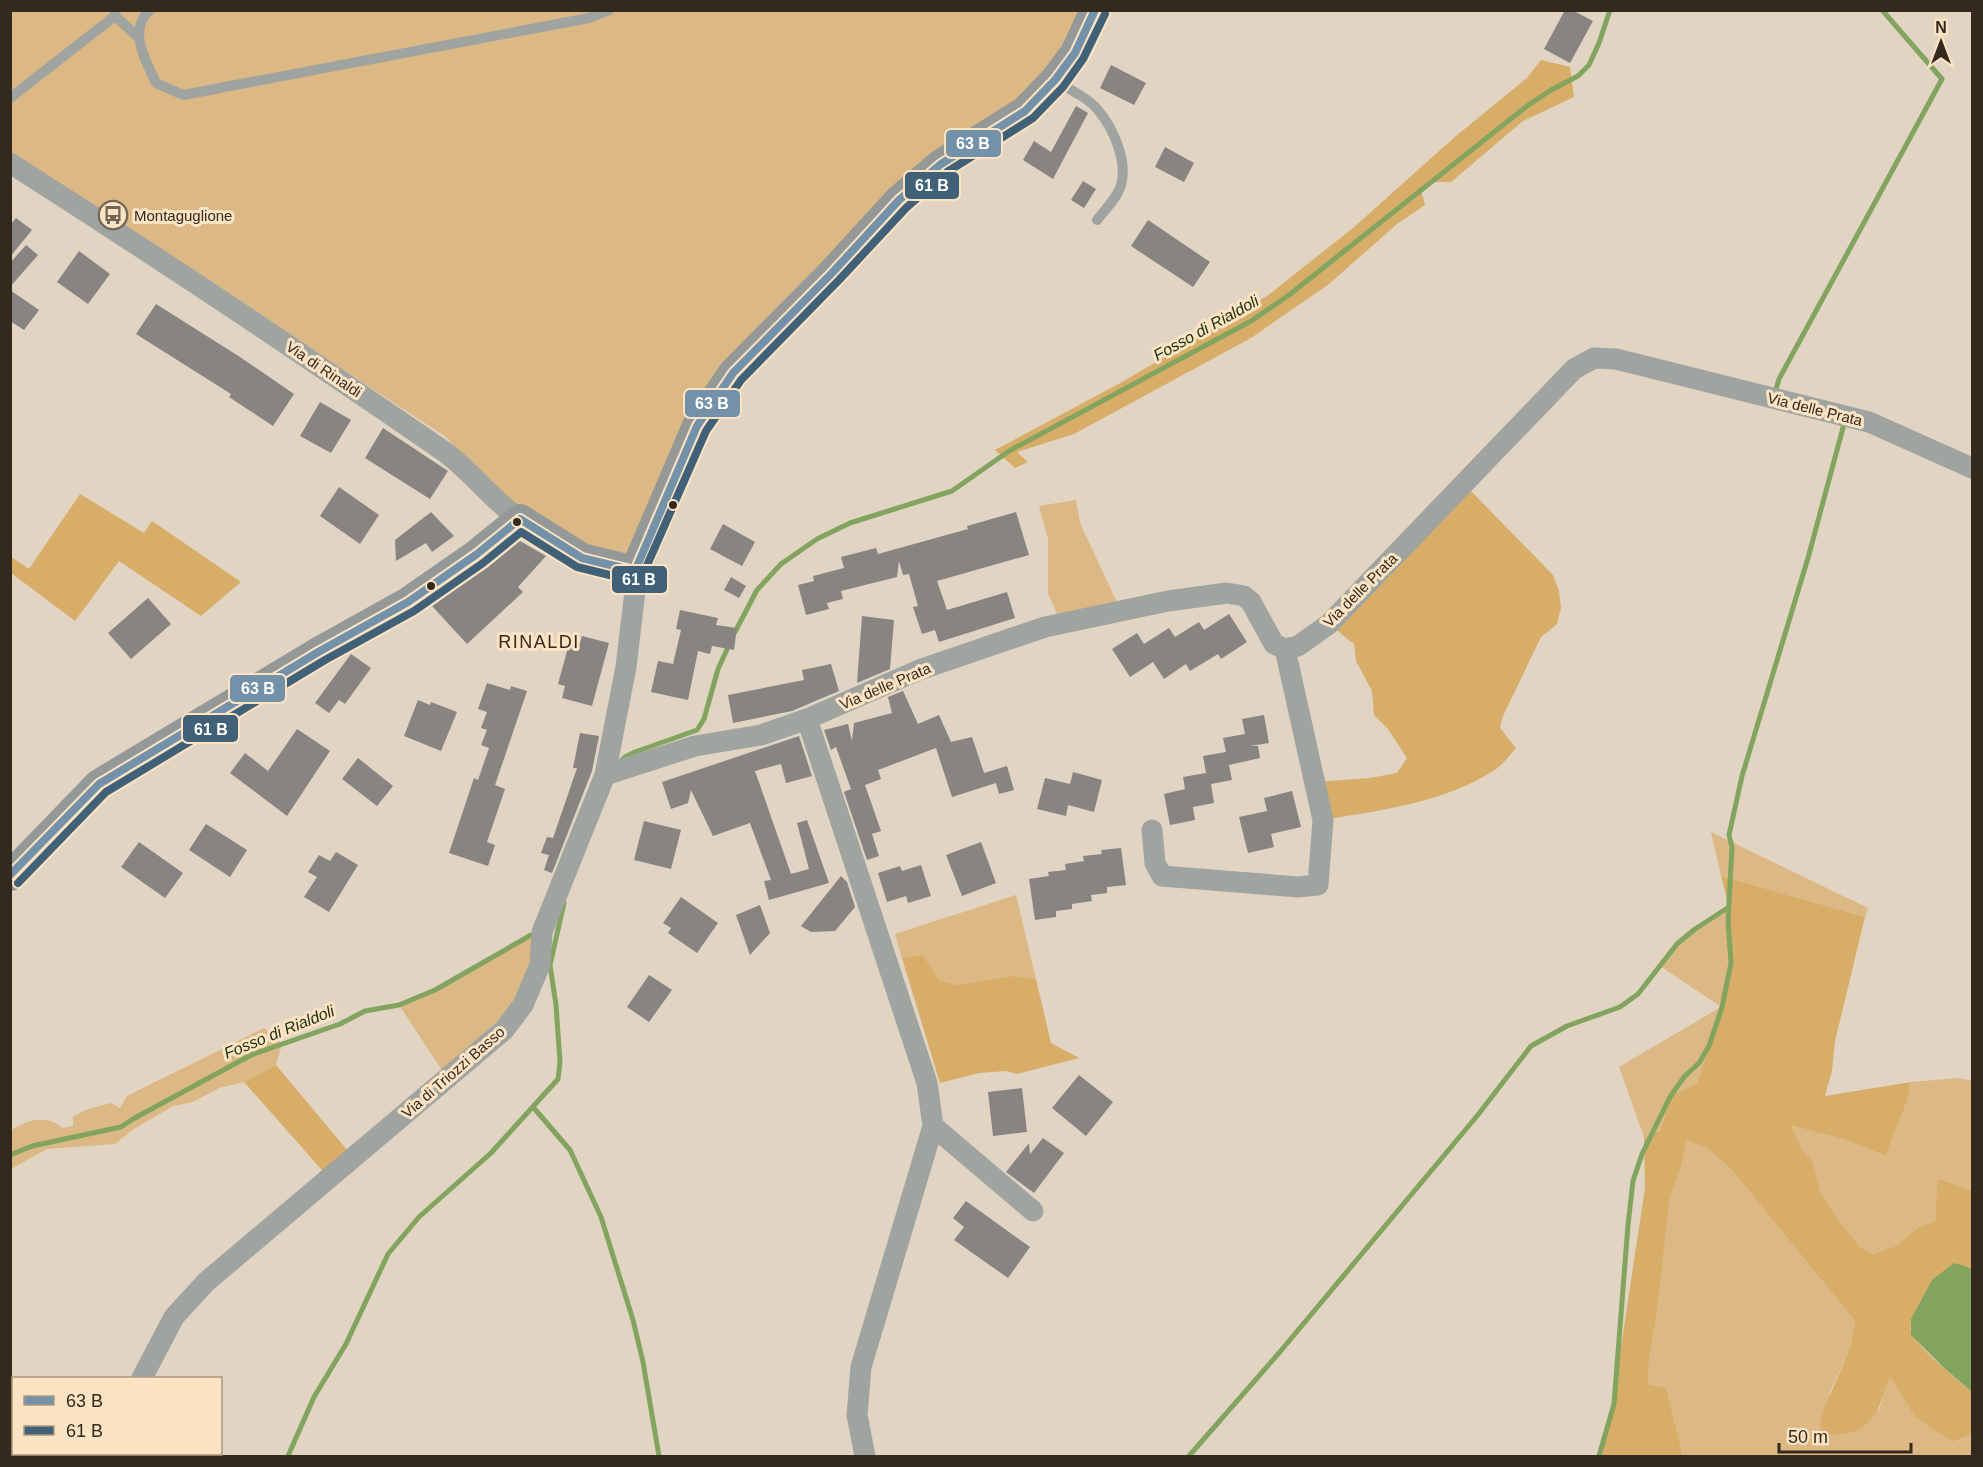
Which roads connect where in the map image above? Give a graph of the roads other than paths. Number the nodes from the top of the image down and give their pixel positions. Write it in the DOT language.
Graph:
graph roads {
  1 [pos="150,10"];
  2 [pos="609,10"];
  3 [pos="1095,10"];
  4 [pos="115,13"];
  5 [pos="138,37"];
  6 [pos="1055,80"];
  7 [pos="10,98"];
  8 [pos="10,163"];
  9 [pos="1097,220"];
  10 [pos="1972,468"];
  11 [pos="520,519"];
  12 [pos="634,571"];
  13 [pos="1285,649"];
  14 [pos="807,719"];
  15 [pos="606,775"];
  16 [pos="1152,830"];
  17 [pos="10,876"];
  18 [pos="933,1126"];
  19 [pos="1033,1211"];
  20 [pos="143,1377"];
  21 [pos="865,1456"];
  1 -- 5 [label="lane"];
  2 -- 5 [label="lane"];
  3 -- 6 [label="street"];
  4 -- 5 [label="lane"];
  4 -- 7 [label="lane"];
  6 -- 9 [label="lane"];
  6 -- 12 [label="street"];
  8 -- 11 [label="street, Via di Rinaldi"];
  10 -- 13 [label="street, Via delle Prata"];
  11 -- 12 [label="street, Via di Rinaldi"];
  11 -- 17 [label="street"];
  12 -- 15 [label="street, Via di Triozzi Basso"];
  13 -- 14 [label="street, Via delle Prata"];
  13 -- 16 [label="street"];
  14 -- 15 [label="street, Via delle Prata"];
  14 -- 18 [label="street"];
  15 -- 20 [label="street, Via di Triozzi Basso"];
  18 -- 19 [label="street"];
  18 -- 21 [label="street"];
}
